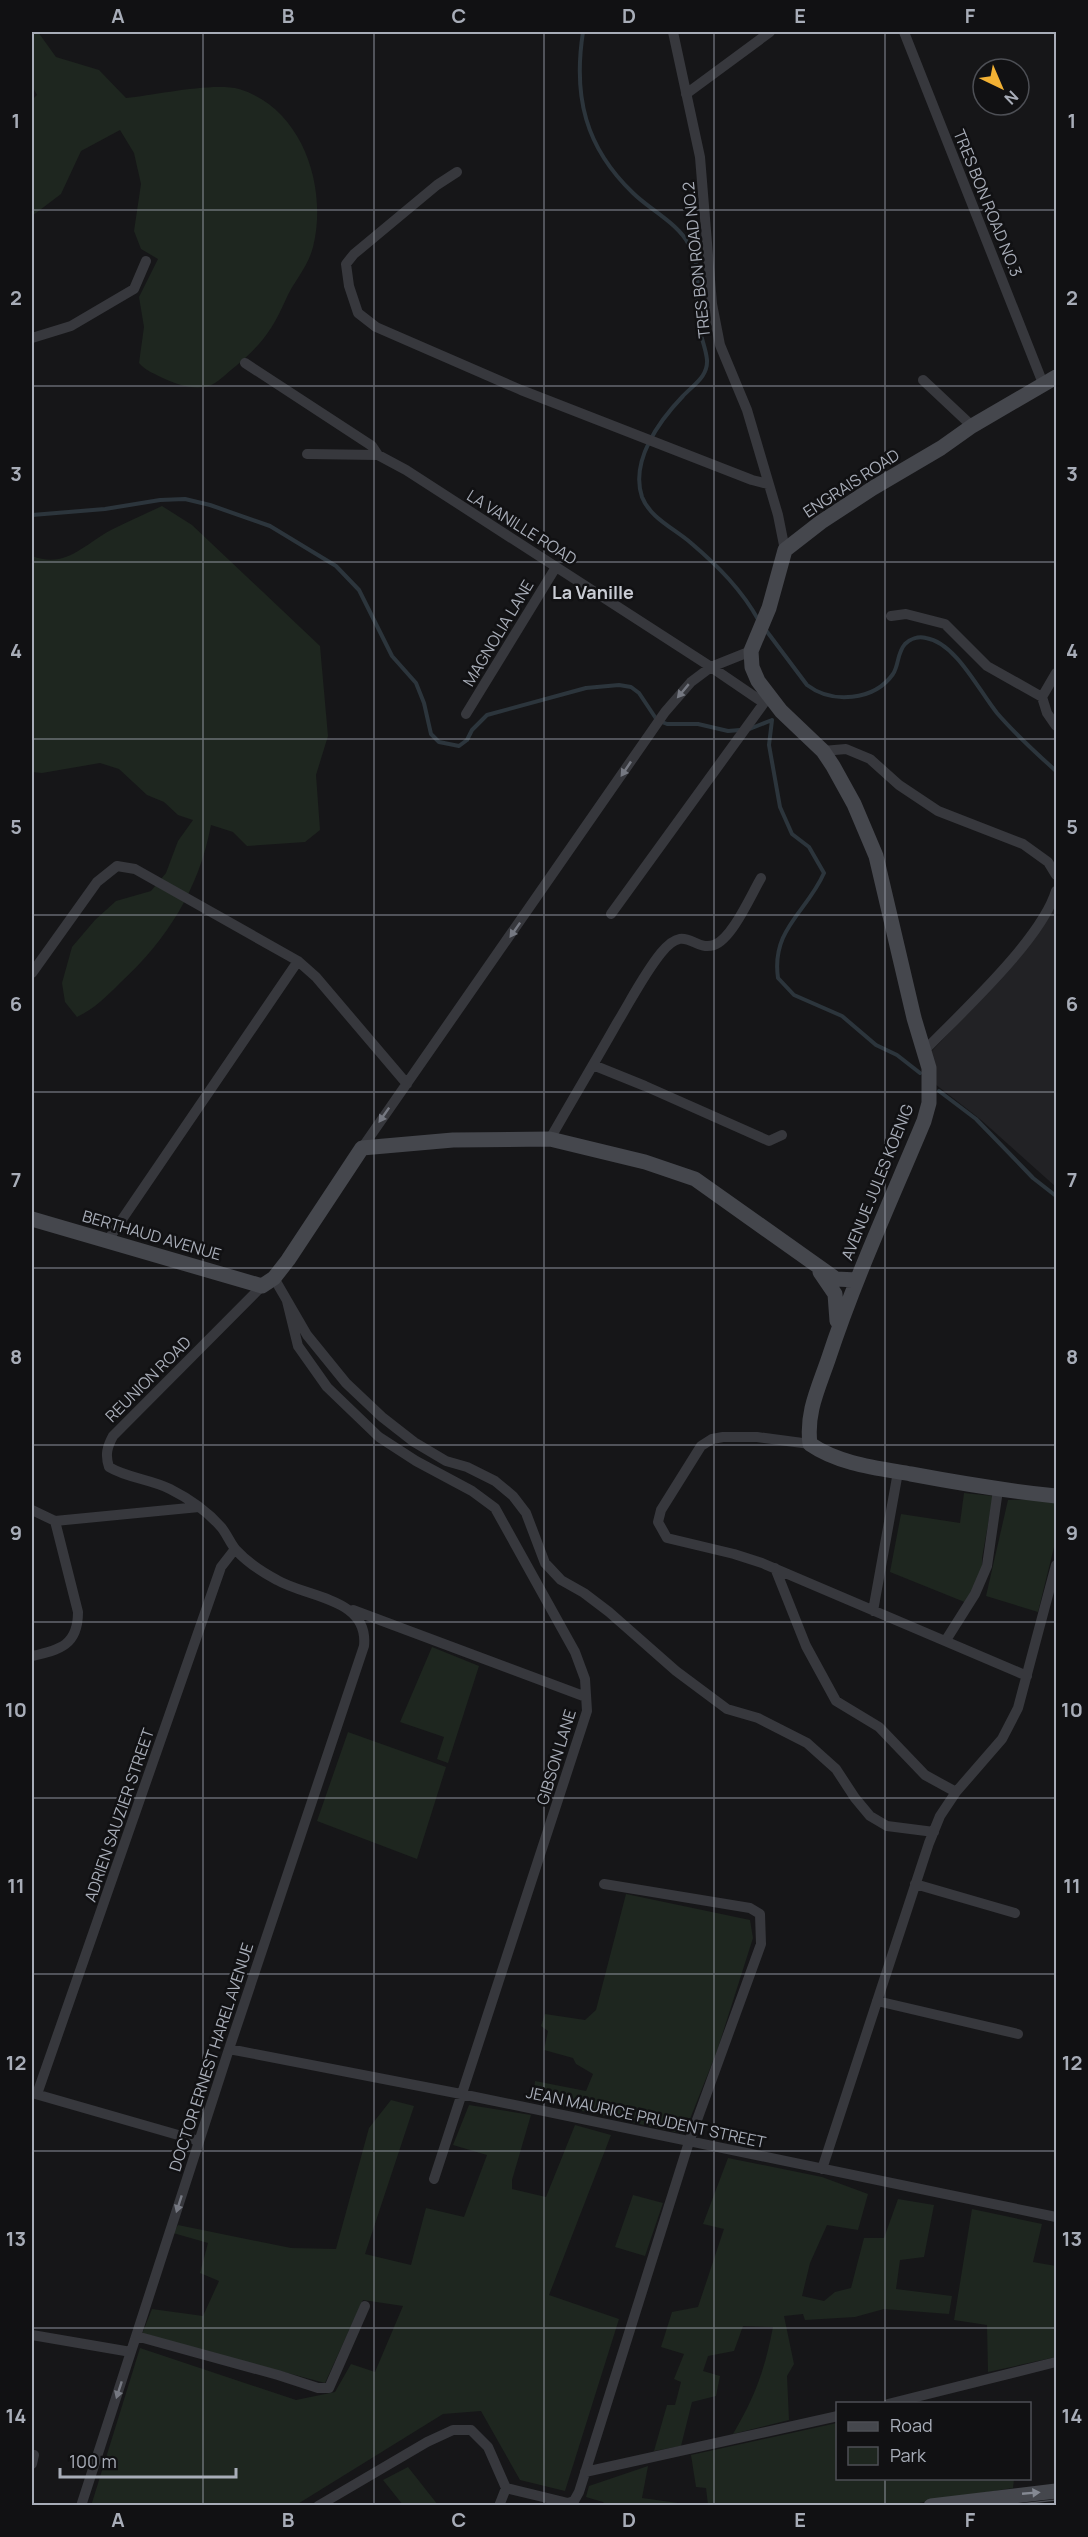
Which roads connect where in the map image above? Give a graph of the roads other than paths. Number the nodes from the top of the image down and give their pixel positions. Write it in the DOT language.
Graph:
graph roads {
  1 [pos="673,32"];
  2 [pos="770,32"];
  3 [pos="904,32"];
  4 [pos="686,94"];
  5 [pos="457,172"];
  6 [pos="146,261"];
  7 [pos="32,338"];
  8 [pos="244,363"];
  9 [pos="923,380"];
  10 [pos="1050,382"];
  11 [pos="972,426"];
  12 [pos="307,454"];
  13 [pos="378,455"];
  14 [pos="768,484"];
  15 [pos="785,550"];
  16 [pos="556,567"];
  17 [pos="891,616"];
  18 [pos="753,646"];
  19 [pos="711,667"];
  20 [pos="1056,673"];
  21 [pos="770,696"];
  22 [pos="1042,697"];
  23 [pos="466,714"];
  24 [pos="1056,726"];
  25 [pos="823,751"];
  26 [pos="1056,874"];
  27 [pos="761,878"];
  28 [pos="1056,891"];
  29 [pos="611,914"];
  30 [pos="298,961"];
  31 [pos="32,973"];
  32 [pos="924,1051"];
  33 [pos="593,1065"];
  34 [pos="407,1084"];
  35 [pos="782,1135"];
  36 [pos="550,1139"];
  37 [pos="362,1148"];
  38 [pos="32,1220"];
  39 [pos="108,1240"];
  40 [pos="817,1267"];
  41 [pos="268,1282"];
  42 [pos="854,1287"];
  43 [pos="832,1290"];
  44 [pos="287,1301"];
  45 [pos="836,1333"];
  46 [pos="810,1444"];
  47 [pos="898,1472"];
  48 [pos="998,1490"];
  49 [pos="1056,1496"];
  50 [pos="200,1507"];
  51 [pos="32,1510"];
  52 [pos="55,1521"];
  53 [pos="235,1549"];
  54 [pos="1056,1565"];
  55 [pos="775,1568"];
  56 [pos="350,1609"];
  57 [pos="873,1611"];
  58 [pos="359,1619"];
  59 [pos="946,1640"];
  60 [pos="32,1656"];
  61 [pos="1027,1676"];
  62 [pos="586,1697"];
  63 [pos="956,1792"];
  64 [pos="934,1832"];
  65 [pos="604,1884"];
  66 [pos="915,1884"];
  67 [pos="1015,1913"];
  68 [pos="877,2001"];
  69 [pos="1018,2034"];
  70 [pos="229,2049"];
  71 [pos="34,2093"];
  72 [pos="461,2094"];
  73 [pos="199,2141"];
  74 [pos="689,2142"];
  75 [pos="822,2169"];
  76 [pos="434,2179"];
  77 [pos="1056,2217"];
  78 [pos="365,2306"];
  79 [pos="32,2335"];
  80 [pos="136,2336"];
  81 [pos="131,2352"];
  82 [pos="1056,2362"];
  83 [pos="892,2402"];
  84 [pos="836,2416"];
  85 [pos="585,2472"];
  86 [pos="506,2488"];
  87 [pos="1056,2491"];
  88 [pos="81,2505"];
  89 [pos="318,2505"];
  90 [pos="500,2505"];
  91 [pos="931,2505"];
  1 -- 4 [label="street, TRES BON ROAD NO.2"];
  2 -- 4 [label="street"];
  3 -- 10 [label="street, TRES BON ROAD NO.3"];
  4 -- 14 [label="street, TRES BON ROAD NO.2"];
  5 -- 14 [label="street"];
  6 -- 7 [label="street"];
  8 -- 13 [label="street, LA VANILLE ROAD"];
  9 -- 11 [label="street"];
  10 -- 11 [label="street, ENGRAIS ROAD"];
  11 -- 15 [label="street, ENGRAIS ROAD"];
  12 -- 13 [label="street, LA VANILLE ROAD"];
  13 -- 16 [label="street, LA VANILLE ROAD"];
  14 -- 15 [label="street, TRES BON ROAD NO.2"];
  15 -- 18 [label="street"];
  16 -- 19 [label="street, LA VANILLE ROAD"];
  16 -- 23 [label="street, MAGNOLIA LANE"];
  17 -- 22 [label="street"];
  18 -- 19 [label="street"];
  18 -- 21 [label="street, AVENUE JULES KOENIG"];
  19 -- 21 [label="street, LA VANILLE ROAD"];
  19 -- 34 [label="street, one-way"];
  20 -- 22 [label="street"];
  21 -- 25 [label="street, AVENUE JULES KOENIG"];
  21 -- 29 [label="street"];
  22 -- 24 [label="street"];
  25 -- 26 [label="street"];
  25 -- 32 [label="street, AVENUE JULES KOENIG"];
  27 -- 33 [label="street"];
  28 -- 32 [label="street"];
  30 -- 31 [label="street"];
  30 -- 34 [label="street"];
  30 -- 39 [label="street"];
  32 -- 42 [label="street, AVENUE JULES KOENIG"];
  33 -- 35 [label="street"];
  33 -- 36 [label="street"];
  34 -- 37 [label="street, one-way"];
  36 -- 37 [label="street"];
  36 -- 40 [label="street"];
  37 -- 41 [label="street"];
  38 -- 39 [label="street, BERTHAUD AVENUE"];
  39 -- 41 [label="street, BERTHAUD AVENUE"];
  40 -- 42 [label="street"];
  40 -- 43 [label="street"];
  41 -- 44 [label="street"];
  41 -- 50 [label="street, REUNION ROAD"];
  42 -- 43 [label="street"];
  42 -- 45 [label="street, AVENUE JULES KOENIG"];
  43 -- 45 [label="street"];
  44 -- 62 [label="street, GIBSON LANE"];
  44 -- 64 [label="street"];
  45 -- 46 [label="street, AVENUE JULES KOENIG"];
  46 -- 47 [label="street"];
  46 -- 55 [label="street"];
  47 -- 48 [label="street"];
  47 -- 57 [label="street"];
  48 -- 49 [label="street"];
  48 -- 59 [label="street"];
  50 -- 52 [label="street"];
  50 -- 53 [label="street, REUNION ROAD"];
  51 -- 52 [label="street"];
  52 -- 60 [label="street"];
  53 -- 56 [label="street, REUNION ROAD"];
  53 -- 71 [label="street, ADRIEN SAUZIER STREET"];
  54 -- 61 [label="street"];
  55 -- 57 [label="street"];
  55 -- 63 [label="street"];
  56 -- 58 [label="street, REUNION ROAD"];
  56 -- 62 [label="street"];
  57 -- 59 [label="street"];
  58 -- 70 [label="street, DOCTOR ERNEST HAREL AVENUE"];
  59 -- 61 [label="street"];
  61 -- 63 [label="street"];
  62 -- 72 [label="street, GIBSON LANE"];
  63 -- 64 [label="street"];
  64 -- 66 [label="street"];
  65 -- 74 [label="street"];
  66 -- 67 [label="street"];
  66 -- 68 [label="street"];
  68 -- 69 [label="street"];
  68 -- 75 [label="street"];
  70 -- 72 [label="street, JEAN MAURICE PRUDENT STREET"];
  70 -- 73 [label="street, DOCTOR ERNEST HAREL AVENUE"];
  71 -- 73 [label="street"];
  72 -- 74 [label="street, JEAN MAURICE PRUDENT STREET"];
  72 -- 76 [label="street, GIBSON LANE"];
  73 -- 80 [label="street, DOCTOR ERNEST HAREL AVENUE, one-way"];
  74 -- 75 [label="street, JEAN MAURICE PRUDENT STREET"];
  74 -- 85 [label="street"];
  75 -- 77 [label="street, JEAN MAURICE PRUDENT STREET"];
  78 -- 80 [label="street"];
  79 -- 81 [label="street"];
  80 -- 81 [label="street, DOCTOR ERNEST HAREL AVENUE"];
  81 -- 88 [label="street, DOCTOR ERNEST HAREL AVENUE, one-way"];
  82 -- 83 [label="street"];
  84 -- 85 [label="street"];
  85 -- 86 [label="street"];
  86 -- 89 [label="street"];
  86 -- 90 [label="street"];
  91 -- 87 [label="street, one-way"];
}
